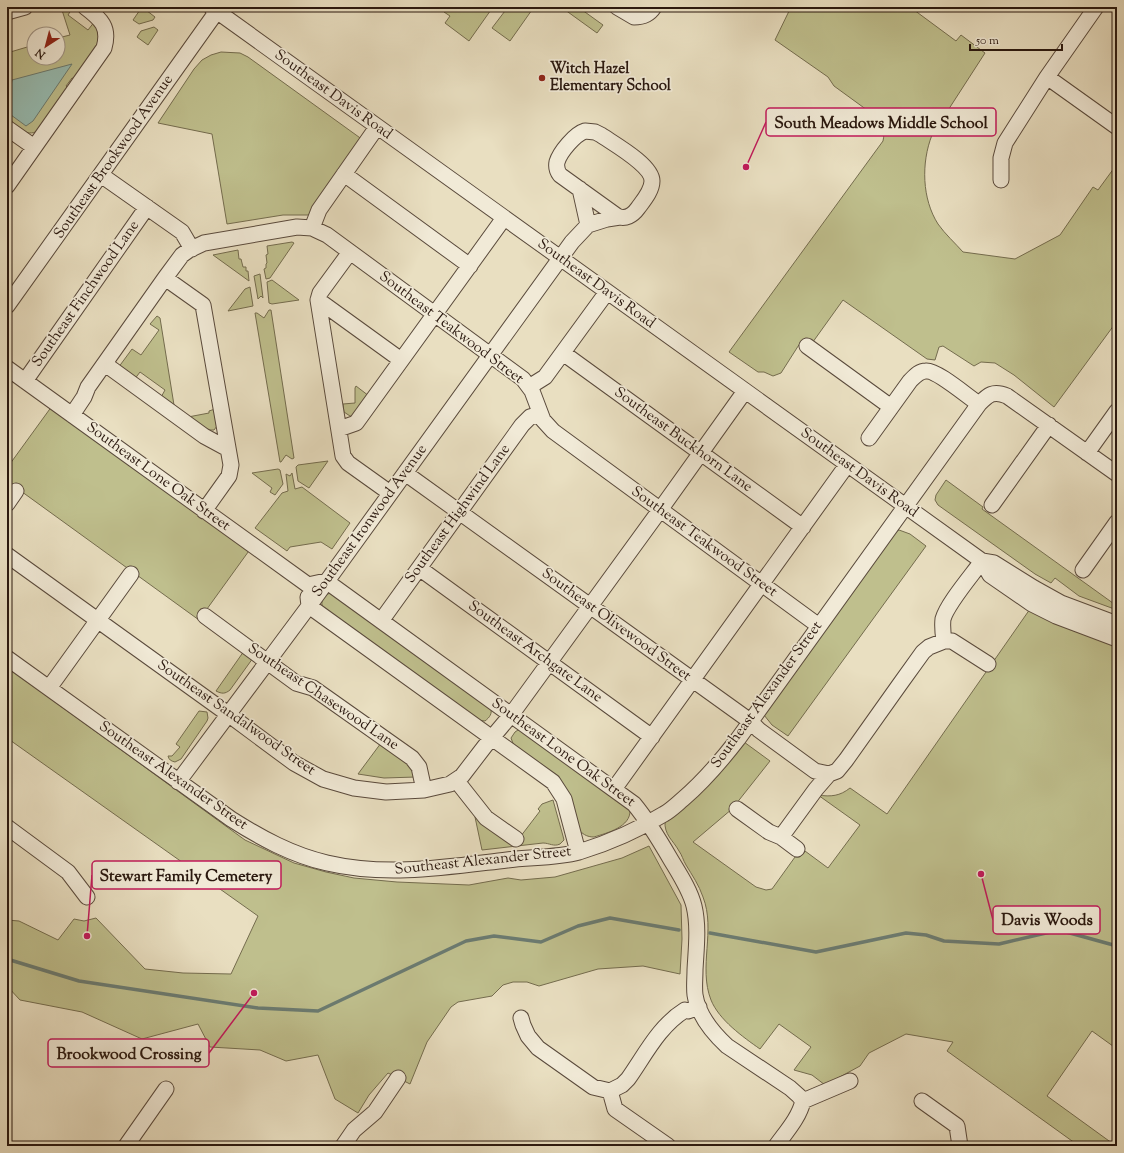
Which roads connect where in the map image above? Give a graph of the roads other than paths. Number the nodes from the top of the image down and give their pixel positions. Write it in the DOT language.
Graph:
graph roads {
  1 [pos="25,7"];
  2 [pos="85,7"];
  3 [pos="617,7"];
  4 [pos="654,7"];
  5 [pos="1096,7"];
  6 [pos="216,9"];
  7 [pos="7,12"];
  8 [pos="1047,76"];
  9 [pos="378,127"];
  10 [pos="1117,127"];
  11 [pos="7,128"];
  12 [pos="34,147"];
  13 [pos="344,174"];
  14 [pos="101,175"];
  15 [pos="1001,180"];
  16 [pos="7,186"];
  17 [pos="580,189"];
  18 [pos="147,207"];
  19 [pos="620,217"];
  20 [pos="504,218"];
  21 [pos="588,225"];
  22 [pos="312,228"];
  23 [pos="192,249"];
  24 [pos="350,252"];
  25 [pos="560,258"];
  26 [pos="470,266"];
  27 [pos="165,278"];
  28 [pos="607,292"];
  29 [pos="318,300"];
  30 [pos="7,306"];
  31 [pos="435,314"];
  32 [pos="807,346"];
  33 [pos="562,353"];
  34 [pos="491,355"];
  35 [pos="401,360"];
  36 [pos="105,364"];
  37 [pos="7,368"];
  38 [pos="25,381"];
  39 [pos="529,387"];
  40 [pos="745,391"];
  41 [pos="979,404"];
  42 [pos="891,407"];
  43 [pos="1117,411"];
  44 [pos="540,414"];
  45 [pos="72,415"];
  46 [pos="1049,425"];
  47 [pos="339,429"];
  48 [pos="869,438"];
  49 [pos="228,449"];
  50 [pos="1087,453"];
  51 [pos="701,454"];
  52 [pos="848,465"];
  53 [pos="404,473"];
  54 [pos="1117,474"];
  55 [pos="16,491"];
  56 [pos="390,493"];
  57 [pos="7,504"];
  58 [pos="992,505"];
  59 [pos="905,506"];
  60 [pos="660,510"];
  61 [pos="204,511"];
  62 [pos="459,513"];
  63 [pos="1117,522"];
  64 [pos="803,527"];
  65 [pos="7,555"];
  66 [pos="982,561"];
  67 [pos="419,568"];
  68 [pos="1083,570"];
  69 [pos="131,574"];
  70 [pos="326,581"];
  71 [pos="762,584"];
  72 [pos="308,585"];
  73 [pos="309,606"];
  74 [pos="590,606"];
  75 [pos="205,616"];
  76 [pos="98,620"];
  77 [pos="381,621"];
  78 [pos="1117,624"];
  79 [pos="819,626"];
  80 [pos="1117,639"];
  81 [pos="944,641"];
  82 [pos="7,658"];
  83 [pos="267,661"];
  84 [pos="549,662"];
  85 [pos="988,664"];
  86 [pos="693,680"];
  87 [pos="49,688"];
  88 [pos="228,714"];
  89 [pos="511,715"];
  90 [pos="750,721"];
  91 [pos="652,736"];
  92 [pos="492,738"];
  93 [pos="828,774"];
  94 [pos="456,780"];
  95 [pos="178,782"];
  96 [pos="614,789"];
  97 [pos="424,790"];
  98 [pos="737,809"];
  99 [pos="648,823"];
  100 [pos="7,827"];
  101 [pos="781,837"];
  102 [pos="516,839"];
  103 [pos="798,849"];
  104 [pos="578,852"];
  105 [pos="88,897"];
  106 [pos="699,1008"];
  107 [pos="521,1018"];
  108 [pos="398,1078"];
  109 [pos="850,1081"];
  110 [pos="166,1089"];
  111 [pos="610,1091"];
  112 [pos="803,1101"];
  113 [pos="922,1101"];
  114 [pos="126,1146"];
  115 [pos="343,1146"];
  116 [pos="668,1146"];
  117 [pos="776,1146"];
  118 [pos="960,1146"];
  1 -- 7 [label="street"];
  2 -- 12 [label="street"];
  3 -- 4 [label="street"];
  5 -- 8 [label="street"];
  6 -- 9 [label="street, Southeast Davis Road"];
  6 -- 14 [label="street, Southeast Brookwood Avenue"];
  8 -- 10 [label="street"];
  8 -- 15 [label="street"];
  9 -- 13 [label="street"];
  9 -- 20 [label="street, Southeast Davis Road"];
  11 -- 12 [label="street"];
  12 -- 16 [label="street"];
  13 -- 22 [label="street"];
  13 -- 26 [label="street"];
  14 -- 18 [label="street"];
  14 -- 30 [label="street, Southeast Brookwood Avenue"];
  17 -- 19 [label="street"];
  17 -- 19 [label="street"];
  17 -- 21 [label="street"];
  18 -- 23 [label="street"];
  18 -- 38 [label="street, Southeast Finchwood Lane"];
  19 -- 21 [label="street"];
  20 -- 25 [label="street, Southeast Davis Road"];
  20 -- 26 [label="street"];
  21 -- 25 [label="street, Southeast Ironwood Avenue"];
  22 -- 23 [label="street, Southeast Teakwood Street"];
  22 -- 24 [label="street, Southeast Teakwood Street"];
  23 -- 27 [label="street, Southeast Teakwood Street"];
  24 -- 29 [label="street"];
  24 -- 31 [label="street, Southeast Teakwood Street"];
  25 -- 28 [label="street, Southeast Davis Road"];
  25 -- 34 [label="street, Southeast Ironwood Avenue"];
  26 -- 31 [label="street"];
  27 -- 36 [label="street, Southeast Teakwood Street"];
  27 -- 49 [label="street"];
  28 -- 33 [label="street"];
  28 -- 40 [label="street, Southeast Davis Road"];
  29 -- 35 [label="street"];
  29 -- 47 [label="street"];
  31 -- 34 [label="street, Southeast Teakwood Street"];
  31 -- 35 [label="street"];
  32 -- 42 [label="street"];
  33 -- 39 [label="street"];
  33 -- 51 [label="street, Southeast Buckhorn Lane"];
  34 -- 39 [label="street, Southeast Teakwood Street"];
  34 -- 53 [label="street, Southeast Ironwood Avenue"];
  35 -- 47 [label="street"];
  36 -- 45 [label="street, Southeast Teakwood Street"];
  36 -- 49 [label="street"];
  37 -- 38 [label="street, Southeast Lone Oak Street"];
  38 -- 45 [label="street, Southeast Lone Oak Street"];
  39 -- 44 [label="street, Southeast Teakwood Street"];
  40 -- 51 [label="street, Southeast Sandalwood Street"];
  40 -- 52 [label="street, Southeast Davis Road"];
  41 -- 42 [label="street"];
  41 -- 46 [label="street, Southeast Alexander Street"];
  41 -- 59 [label="street, Southeast Alexander Street"];
  42 -- 48 [label="street"];
  43 -- 50 [label="street"];
  44 -- 60 [label="street, Southeast Teakwood Street"];
  44 -- 62 [label="street, Southeast Highwind Lane"];
  45 -- 61 [label="street, Southeast Lone Oak Street"];
  46 -- 50 [label="street, Southeast Alexander Street"];
  46 -- 58 [label="street"];
  47 -- 56 [label="street"];
  49 -- 61 [label="street"];
  50 -- 54 [label="street, Southeast Alexander Street"];
  51 -- 60 [label="street, Southeast Sandalwood Street"];
  51 -- 64 [label="street, Southeast Buckhorn Lane"];
  52 -- 59 [label="street, Southeast Davis Road"];
  52 -- 64 [label="street"];
  53 -- 56 [label="street, Southeast Ironwood Avenue"];
  53 -- 62 [label="street, Southeast Olivewood Street"];
  55 -- 57 [label="street"];
  56 -- 70 [label="street, Southeast Ironwood Avenue"];
  59 -- 66 [label="street, Southeast Davis Road"];
  59 -- 79 [label="street, Southeast Alexander Street"];
  60 -- 71 [label="street, Southeast Teakwood Street"];
  60 -- 74 [label="street, Southeast Sandalwood Street"];
  61 -- 72 [label="street, Southeast Lone Oak Street"];
  62 -- 67 [label="street, Southeast Highwind Lane"];
  62 -- 74 [label="street, Southeast Olivewood Street"];
  63 -- 68 [label="street"];
  64 -- 71 [label="street"];
  65 -- 76 [label="street, Southeast Sandalwood Street"];
  66 -- 78 [label="street, Southeast Davis Road"];
  66 -- 80 [label="street, Southeast Davis Road"];
  66 -- 81 [label="street"];
  67 -- 77 [label="street, Southeast Highwind Lane"];
  67 -- 84 [label="street, Southeast Archgate Lane"];
  69 -- 76 [label="street"];
  70 -- 72 [label="street"];
  70 -- 73 [label="street, Southeast Ironwood Avenue"];
  70 -- 77 [label="street, Southeast Lone Oak Street"];
  71 -- 79 [label="street, Southeast Teakwood Street"];
  71 -- 86 [label="street"];
  72 -- 73 [label="street"];
  73 -- 83 [label="street, Southeast Ironwood Avenue"];
  73 -- 92 [label="street, Southeast Lone Oak Street"];
  74 -- 84 [label="street, Southeast Sandalwood Street"];
  74 -- 86 [label="street, Southeast Olivewood Street"];
  75 -- 83 [label="street, Southeast Chasewood Lane"];
  76 -- 87 [label="street"];
  76 -- 88 [label="street, Southeast Sandalwood Street"];
  77 -- 89 [label="street, Southeast Lone Oak Street"];
  79 -- 90 [label="street, Southeast Alexander Street"];
  81 -- 85 [label="street"];
  81 -- 93 [label="street"];
  82 -- 87 [label="street, Southeast Alexander Street"];
  83 -- 88 [label="street, Southeast Ironwood Avenue"];
  83 -- 97 [label="street, Southeast Chasewood Lane"];
  84 -- 89 [label="street, Southeast Sandalwood Street"];
  84 -- 91 [label="street, Southeast Archgate Lane"];
  86 -- 90 [label="street, Southeast Olivewood Street"];
  86 -- 91 [label="street"];
  87 -- 95 [label="street, Southeast Alexander Street"];
  88 -- 95 [label="street, Southeast Ironwood Avenue"];
  88 -- 97 [label="street, Southeast Sandalwood Street"];
  89 -- 92 [label="street, Southeast Sandalwood Street"];
  89 -- 96 [label="street, Southeast Lone Oak Street"];
  90 -- 93 [label="street, Southeast Olivewood Street"];
  90 -- 99 [label="street, Southeast Alexander Street"];
  91 -- 96 [label="street"];
  92 -- 94 [label="street, Southeast Sandalwood Street"];
  92 -- 104 [label="street, Southeast Lone Oak Street"];
  93 -- 101 [label="street"];
  94 -- 97 [label="street, Southeast Sandalwood Street"];
  94 -- 102 [label="street"];
  95 -- 104 [label="street, Southeast Alexander Street"];
  96 -- 99 [label="street, Southeast Lone Oak Street"];
  98 -- 101 [label="street"];
  99 -- 104 [label="street, Southeast Alexander Street"];
  99 -- 106 [label="street, Southeast Lone Oak Street"];
  100 -- 105 [label="street"];
  101 -- 103 [label="street"];
  106 -- 111 [label="street"];
  106 -- 112 [label="street, Southeast Lone Oak Street"];
  107 -- 111 [label="street"];
  108 -- 115 [label="street"];
  109 -- 112 [label="street"];
  110 -- 114 [label="street"];
  111 -- 116 [label="street"];
  112 -- 117 [label="street"];
  113 -- 118 [label="street"];
}
